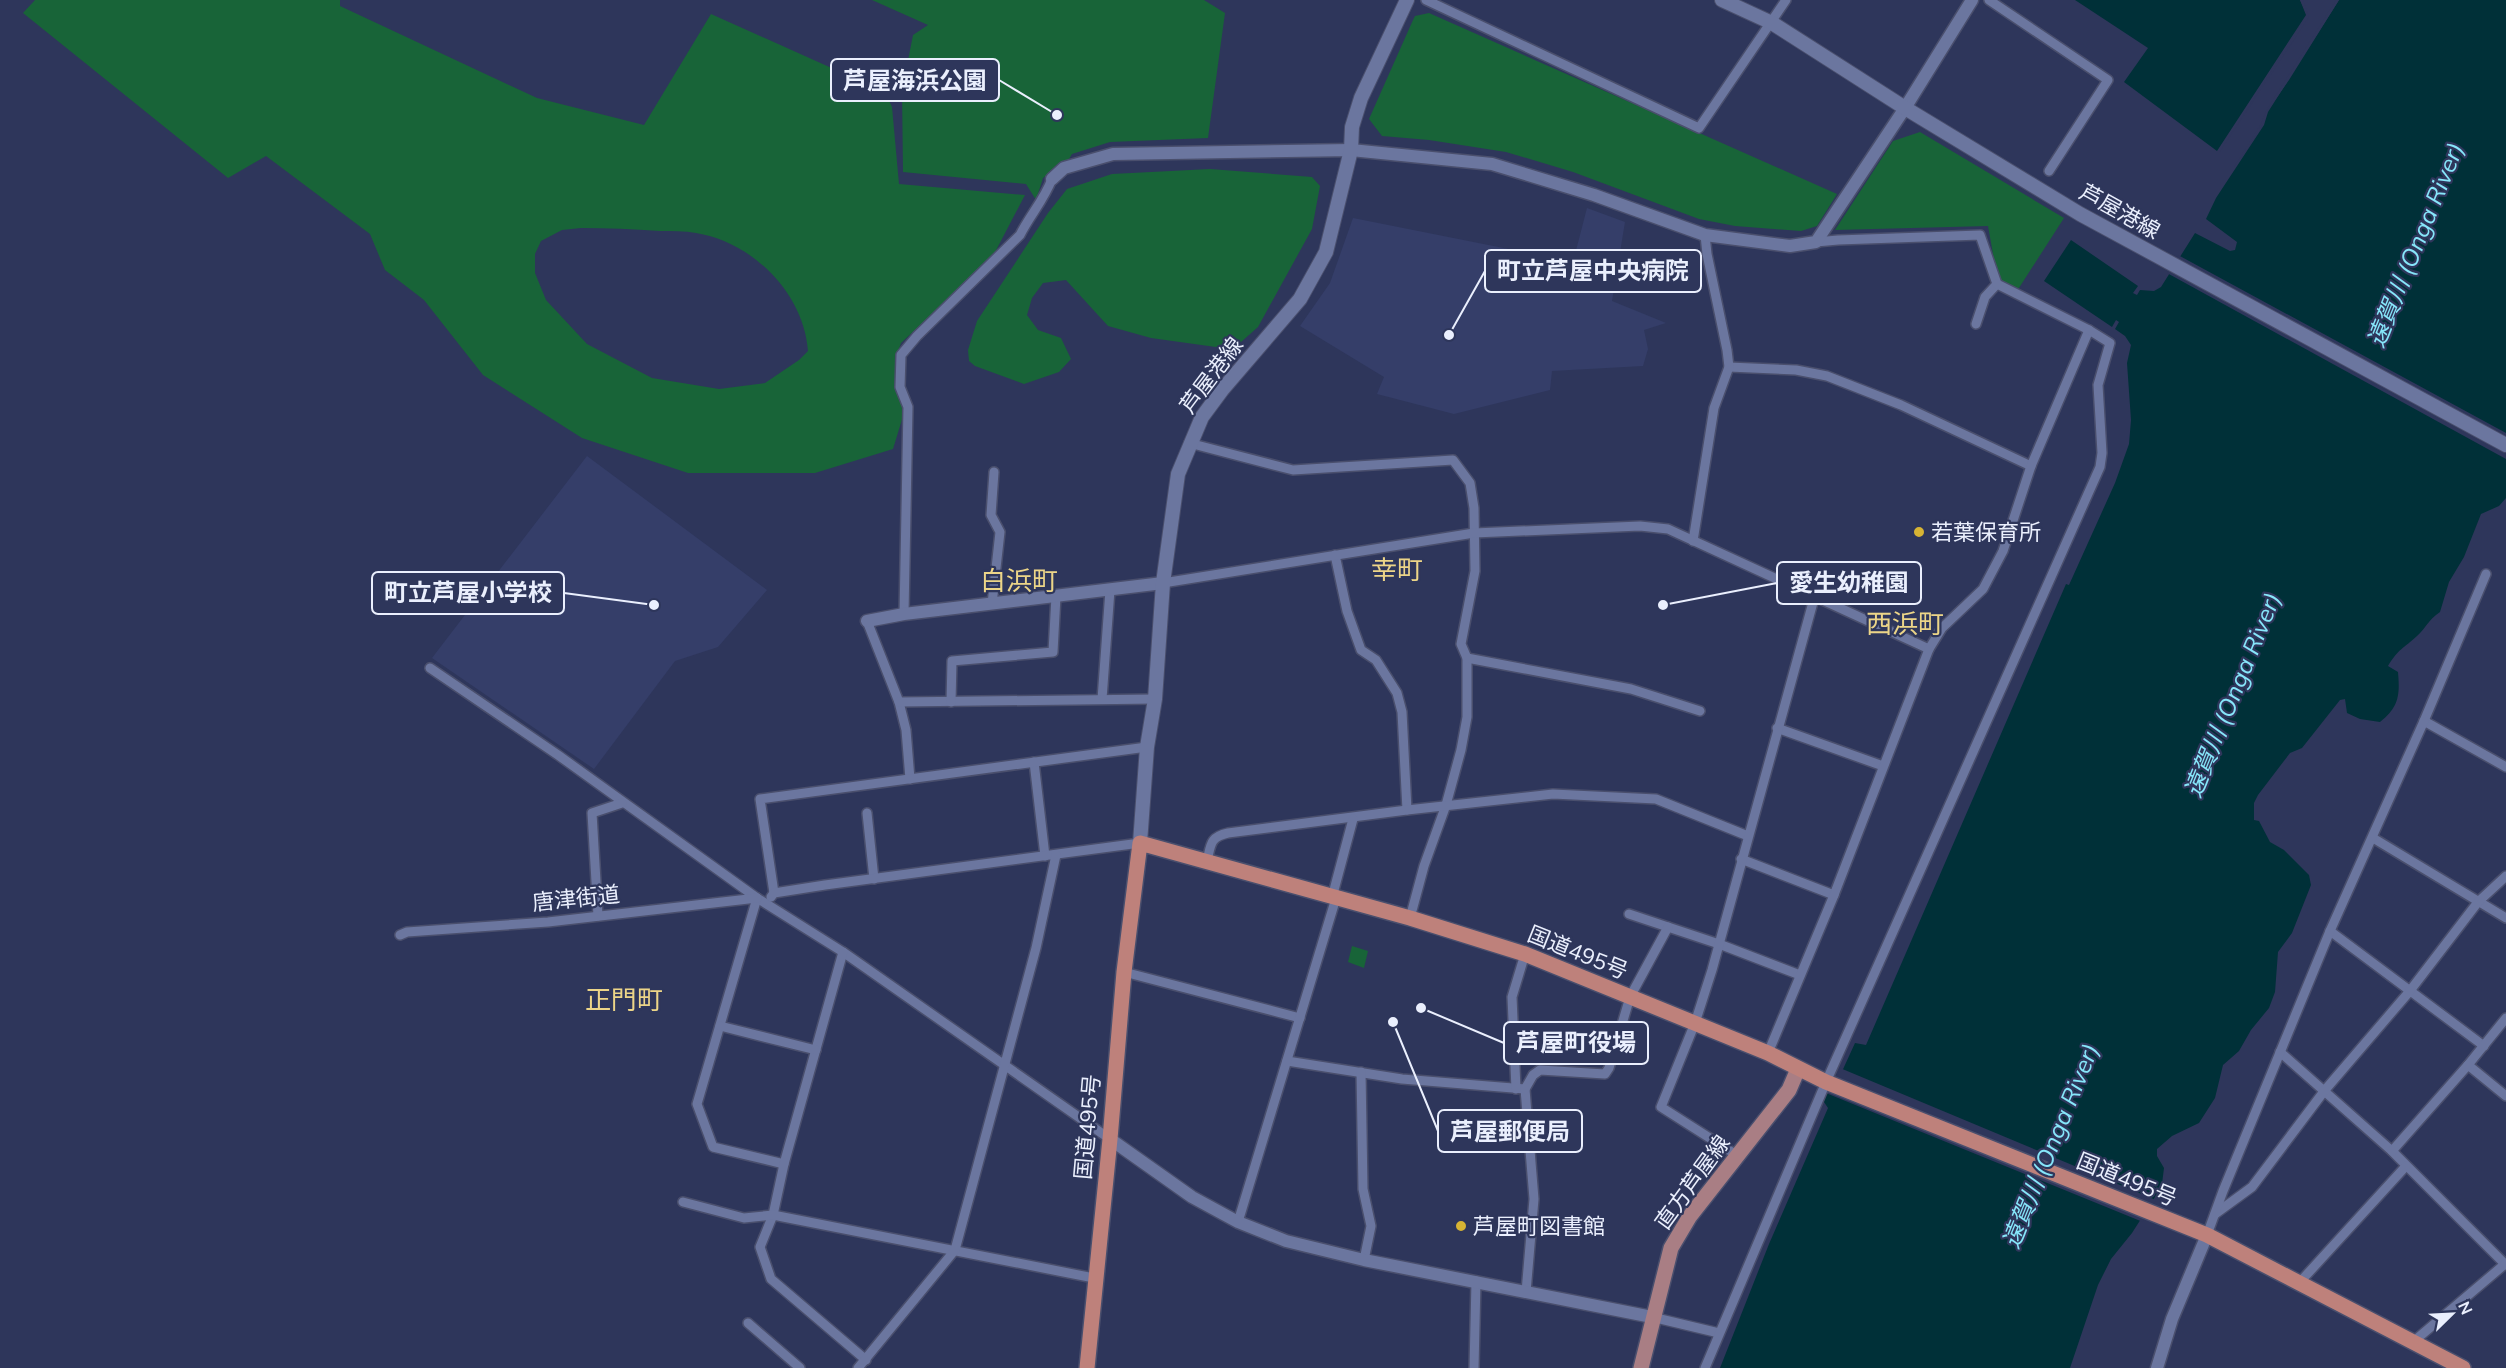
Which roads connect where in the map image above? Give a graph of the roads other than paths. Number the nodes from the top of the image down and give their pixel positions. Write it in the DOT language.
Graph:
graph roads {
  1 [pos="1407,0"];
  2 [pos="1426,0"];
  3 [pos="1722,0"];
  4 [pos="1786,0"];
  5 [pos="1972,0"];
  6 [pos="1989,0"];
  7 [pos="1772,23"];
  8 [pos="1905,108"];
  9 [pos="1351,150"];
  10 [pos="2049,171"];
  11 [pos="1052,179"];
  12 [pos="1705,235"];
  13 [pos="1816,242"];
  14 [pos="1997,284"];
  15 [pos="1976,324"];
  16 [pos="2089,330"];
  17 [pos="1729,366"];
  18 [pos="1189,443"];
  19 [pos="2506,445"];
  20 [pos="2031,466"];
  21 [pos="994,472"];
  22 [pos="1474,533"];
  23 [pos="1693,541"];
  24 [pos="1335,555"];
  25 [pos="2486,574"];
  26 [pos="1163,583"];
  27 [pos="1110,590"];
  28 [pos="1815,595"];
  29 [pos="1056,596"];
  30 [pos="992,604"];
  31 [pos="904,614"];
  32 [pos="867,621"];
  33 [pos="1929,649"];
  34 [pos="1467,658"];
  35 [pos="430,668"];
  36 [pos="1102,699"];
  37 [pos="1155,699"];
  38 [pos="899,702"];
  39 [pos="951,702"];
  40 [pos="1700,711"];
  41 [pos="2424,722"];
  42 [pos="1777,728"];
  43 [pos="1148,747"];
  44 [pos="1034,762"];
  45 [pos="1883,765"];
  46 [pos="2506,767"];
  47 [pos="910,779"];
  48 [pos="622,803"];
  49 [pos="1446,805"];
  50 [pos="1407,810"];
  51 [pos="867,813"];
  52 [pos="1353,819"];
  53 [pos="1748,836"];
  54 [pos="2373,838"];
  55 [pos="1140,843"];
  56 [pos="1056,855"];
  57 [pos="1045,856"];
  58 [pos="1741,859"];
  59 [pos="1207,861"];
  60 [pos="2506,876"];
  61 [pos="874,879"];
  62 [pos="774,893"];
  63 [pos="1834,895"];
  64 [pos="1336,898"];
  65 [pos="761,900"];
  66 [pos="2478,902"];
  67 [pos="1629,914"];
  68 [pos="598,916"];
  69 [pos="1410,918"];
  70 [pos="2506,918"];
  71 [pos="1668,927"];
  72 [pos="2330,931"];
  73 [pos="400,935"];
  74 [pos="1719,944"];
  75 [pos="843,952"];
  76 [pos="1525,954"];
  77 [pos="1124,972"];
  78 [pos="1800,975"];
  79 [pos="2409,992"];
  80 [pos="1630,997"];
  81 [pos="1300,1018"];
  82 [pos="2506,1018"];
  83 [pos="1695,1023"];
  84 [pos="720,1026"];
  85 [pos="2484,1046"];
  86 [pos="816,1050"];
  87 [pos="2280,1052"];
  88 [pos="1768,1053"];
  89 [pos="1287,1061"];
  90 [pos="1004,1065"];
  91 [pos="2468,1065"];
  92 [pos="1798,1070"];
  93 [pos="1360,1072"];
  94 [pos="1827,1082"];
  95 [pos="1520,1089"];
  96 [pos="2325,1090"];
  97 [pos="2506,1096"];
  98 [pos="1110,1139"];
  99 [pos="2392,1151"];
  100 [pos="1738,1156"];
  101 [pos="784,1164"];
  102 [pos="2406,1166"];
  103 [pos="683,1202"];
  104 [pos="2214,1214"];
  105 [pos="773,1215"];
  106 [pos="1238,1222"];
  107 [pos="2207,1235"];
  108 [pos="955,1250"];
  109 [pos="1364,1260"];
  110 [pos="2506,1265"];
  111 [pos="1094,1278"];
  112 [pos="1476,1281"];
  113 [pos="2300,1282"];
  114 [pos="1526,1292"];
  115 [pos="1652,1317"];
  116 [pos="748,1323"];
  117 [pos="1719,1333"];
  118 [pos="2413,1342"];
  119 [pos="866,1360"];
  120 [pos="800,1368"];
  121 [pos="858,1368"];
  122 [pos="1087,1368"];
  123 [pos="1474,1368"];
  124 [pos="1641,1368"];
  125 [pos="1705,1368"];
  126 [pos="2157,1368"];
  127 [pos="2463,1368"];
  1 -- 9 [label="main road, 芦屋港線"];
  2 -- 7 [label="street"];
  3 -- 7 [label="main road, 芦屋港線"];
  4 -- 7 [label="street"];
  5 -- 8 [label="street"];
  6 -- 10 [label="street"];
  7 -- 8 [label="main road, 芦屋港線"];
  8 -- 13 [label="street"];
  8 -- 19 [label="main road, 芦屋港線"];
  9 -- 11 [label="street"];
  9 -- 12 [label="street"];
  9 -- 18 [label="main road, 芦屋港線"];
  11 -- 31 [label="street"];
  12 -- 13 [label="street"];
  12 -- 17 [label="street"];
  13 -- 14 [label="street"];
  14 -- 15 [label="street"];
  14 -- 16 [label="street"];
  16 -- 20 [label="street"];
  16 -- 94 [label="street"];
  17 -- 20 [label="street"];
  17 -- 23 [label="street"];
  18 -- 22 [label="street"];
  18 -- 26 [label="main road, 芦屋港線"];
  20 -- 33 [label="street"];
  21 -- 30 [label="street"];
  22 -- 23 [label="street"];
  22 -- 24 [label="street"];
  22 -- 34 [label="street"];
  23 -- 28 [label="street"];
  24 -- 26 [label="street"];
  24 -- 50 [label="street"];
  25 -- 41 [label="street"];
  26 -- 27 [label="street"];
  26 -- 37 [label="main road, 芦屋港線"];
  27 -- 29 [label="street"];
  27 -- 36 [label="street"];
  28 -- 33 [label="street"];
  28 -- 42 [label="street"];
  29 -- 30 [label="street"];
  29 -- 39 [label="street"];
  30 -- 31 [label="street"];
  31 -- 32 [label="street"];
  32 -- 38 [label="street"];
  33 -- 45 [label="street"];
  34 -- 40 [label="street"];
  34 -- 49 [label="street"];
  35 -- 48 [label="street"];
  36 -- 37 [label="street"];
  36 -- 39 [label="street"];
  37 -- 43 [label="main road, 芦屋港線"];
  38 -- 39 [label="street"];
  38 -- 47 [label="street"];
  41 -- 46 [label="street"];
  41 -- 54 [label="street"];
  42 -- 45 [label="street"];
  42 -- 53 [label="street"];
  43 -- 44 [label="street"];
  43 -- 55 [label="main road, 芦屋港線"];
  44 -- 47 [label="street"];
  44 -- 57 [label="street"];
  45 -- 63 [label="street"];
  47 -- 62 [label="street"];
  48 -- 65 [label="street"];
  48 -- 68 [label="street"];
  49 -- 50 [label="street"];
  49 -- 53 [label="street"];
  49 -- 69 [label="street"];
  50 -- 52 [label="street"];
  51 -- 61 [label="street"];
  52 -- 59 [label="street"];
  52 -- 64 [label="street"];
  53 -- 58 [label="street"];
  54 -- 66 [label="street"];
  54 -- 72 [label="street"];
  55 -- 56 [label="street"];
  55 -- 59 [label="highway, 国道495号"];
  55 -- 77 [label="highway, 国道495号"];
  56 -- 57 [label="street"];
  56 -- 90 [label="street"];
  57 -- 61 [label="street"];
  58 -- 63 [label="street"];
  58 -- 74 [label="street"];
  59 -- 64 [label="highway, 国道495号"];
  60 -- 66 [label="street"];
  61 -- 62 [label="street"];
  62 -- 65 [label="street"];
  63 -- 78 [label="street"];
  64 -- 69 [label="highway, 国道495号"];
  64 -- 81 [label="street"];
  65 -- 68 [label="street, 唐津街道"];
  65 -- 75 [label="street"];
  65 -- 84 [label="street"];
  66 -- 70 [label="street"];
  66 -- 79 [label="street"];
  67 -- 71 [label="street"];
  68 -- 73 [label="street, 唐津街道"];
  69 -- 76 [label="highway, 国道495号"];
  71 -- 74 [label="street"];
  71 -- 80 [label="street"];
  72 -- 79 [label="street"];
  72 -- 87 [label="street"];
  74 -- 78 [label="street"];
  74 -- 83 [label="street"];
  75 -- 86 [label="street"];
  75 -- 90 [label="street"];
  76 -- 80 [label="highway, 国道495号"];
  76 -- 95 [label="street"];
  77 -- 81 [label="street"];
  77 -- 98 [label="highway, 国道495号"];
  78 -- 88 [label="street"];
  79 -- 85 [label="street"];
  79 -- 96 [label="street"];
  80 -- 83 [label="highway, 国道495号"];
  80 -- 95 [label="street"];
  81 -- 89 [label="street"];
  82 -- 85 [label="street"];
  83 -- 88 [label="highway, 国道495号"];
  83 -- 100 [label="street"];
  84 -- 86 [label="street"];
  84 -- 101 [label="street"];
  85 -- 91 [label="street"];
  86 -- 101 [label="street"];
  87 -- 96 [label="street"];
  87 -- 104 [label="street"];
  88 -- 92 [label="highway, 国道495号"];
  89 -- 93 [label="street"];
  89 -- 106 [label="street"];
  90 -- 98 [label="street"];
  90 -- 108 [label="street"];
  91 -- 97 [label="street"];
  91 -- 99 [label="street"];
  92 -- 94 [label="highway, 国道495号"];
  92 -- 100 [label="main road, 直方芦屋線"];
  93 -- 95 [label="street"];
  93 -- 109 [label="street"];
  94 -- 107 [label="highway, 国道495号"];
  94 -- 117 [label="street"];
  95 -- 114 [label="street"];
  96 -- 99 [label="street"];
  96 -- 104 [label="street"];
  98 -- 106 [label="street"];
  98 -- 111 [label="highway, 国道495号"];
  99 -- 102 [label="street"];
  100 -- 115 [label="main road, 直方芦屋線"];
  101 -- 105 [label="street"];
  102 -- 110 [label="street"];
  102 -- 113 [label="street"];
  103 -- 105 [label="street"];
  104 -- 107 [label="street"];
  105 -- 108 [label="street"];
  105 -- 119 [label="street"];
  106 -- 109 [label="street"];
  107 -- 113 [label="highway, 国道495号"];
  107 -- 126 [label="street"];
  108 -- 111 [label="street"];
  108 -- 119 [label="street"];
  109 -- 112 [label="street"];
  110 -- 118 [label="street"];
  111 -- 122 [label="highway, 国道495号"];
  112 -- 114 [label="street"];
  112 -- 123 [label="street"];
  113 -- 118 [label="highway, 国道495号"];
  114 -- 115 [label="street"];
  115 -- 117 [label="street"];
  115 -- 124 [label="main road, 直方芦屋線"];
  116 -- 120 [label="street"];
  117 -- 125 [label="street"];
  118 -- 127 [label="highway, 国道495号"];
  119 -- 121 [label="street"];
}
